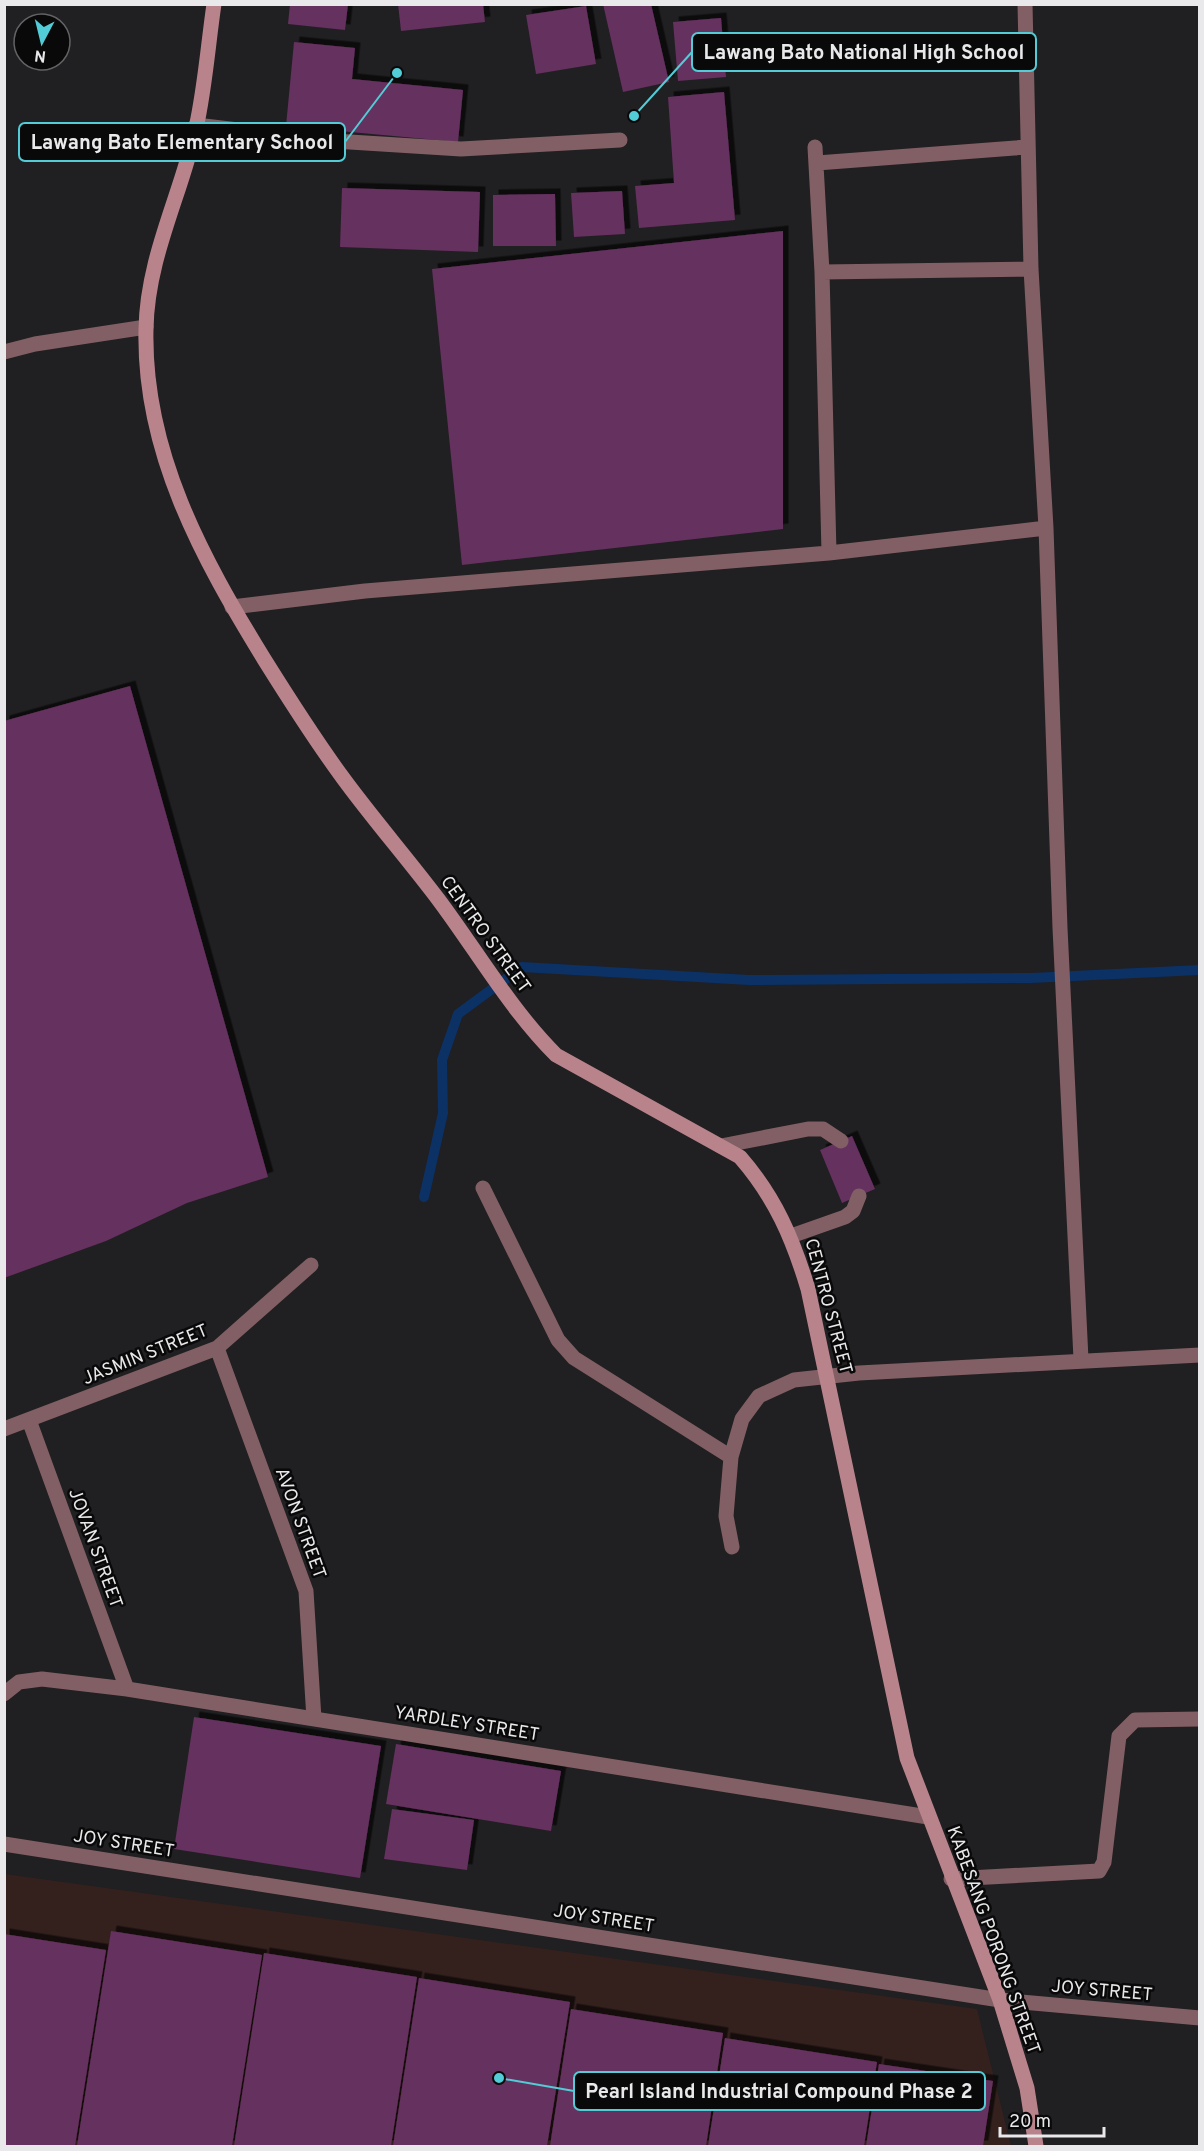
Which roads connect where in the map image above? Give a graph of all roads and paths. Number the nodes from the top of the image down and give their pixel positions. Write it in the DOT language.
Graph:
graph roads {
  1 [pos="214,4"];
  2 [pos="1025,4"];
  3 [pos="196,124"];
  4 [pos="620,140"];
  5 [pos="815,147"];
  6 [pos="1027,147"];
  7 [pos="817,163"];
  8 [pos="1031,269"];
  9 [pos="822,273"];
  10 [pos="146,327"];
  11 [pos="4,352"];
  12 [pos="1046,528"];
  13 [pos="829,553"];
  14 [pos="232,607"];
  15 [pos="841,1141"];
  16 [pos="721,1146"];
  17 [pos="483,1188"];
  18 [pos="859,1196"];
  19 [pos="791,1236"];
  20 [pos="311,1265"];
  21 [pos="217,1348"];
  22 [pos="1200,1355"];
  23 [pos="1081,1359"];
  24 [pos="828,1375"];
  25 [pos="29,1420"];
  26 [pos="4,1429"];
  27 [pos="731,1457"];
  28 [pos="732,1547"];
  29 [pos="127,1689"];
  30 [pos="4,1694"];
  31 [pos="314,1719"];
  32 [pos="1200,1719"];
  33 [pos="927,1817"];
  34 [pos="4,1844"];
  35 [pos="951,1879"];
  36 [pos="1000,2000"];
  37 [pos="1200,2018"];
  38 [pos="1036,2146"];
  1 -- 3 [label="main road, CENTRO STREET"];
  2 -- 6 [label="street"];
  3 -- 4 [label="street"];
  3 -- 10 [label="main road, CENTRO STREET"];
  5 -- 7 [label="street"];
  6 -- 7 [label="street"];
  6 -- 8 [label="street"];
  7 -- 9 [label="street"];
  8 -- 9 [label="street"];
  8 -- 12 [label="street"];
  9 -- 13 [label="street"];
  10 -- 11 [label="street"];
  10 -- 14 [label="main road, CENTRO STREET"];
  12 -- 13 [label="street"];
  12 -- 23 [label="street"];
  13 -- 14 [label="street"];
  14 -- 16 [label="main road, CENTRO STREET"];
  15 -- 16 [label="street"];
  16 -- 19 [label="main road, CENTRO STREET"];
  17 -- 27 [label="street"];
  18 -- 19 [label="street"];
  19 -- 24 [label="main road, CENTRO STREET"];
  20 -- 21 [label="street, JASMIN STREET"];
  21 -- 25 [label="street, JASMIN STREET"];
  21 -- 31 [label="street, AVON STREET"];
  22 -- 23 [label="street"];
  23 -- 24 [label="street"];
  24 -- 27 [label="street"];
  24 -- 33 [label="main road, CENTRO STREET"];
  25 -- 26 [label="street, JASMIN STREET"];
  25 -- 29 [label="street, JOVAN STREET"];
  27 -- 28 [label="street"];
  29 -- 30 [label="street, YARDLEY STREET"];
  29 -- 31 [label="street, YARDLEY STREET"];
  31 -- 33 [label="street, YARDLEY STREET"];
  32 -- 35 [label="street"];
  33 -- 35 [label="main road, KABESANG PORONG STREET"];
  34 -- 36 [label="street, JOY STREET"];
  35 -- 36 [label="main road, KABESANG PORONG STREET"];
  36 -- 37 [label="street, JOY STREET"];
  36 -- 38 [label="main road, KABESANG PORONG STREET"];
}
